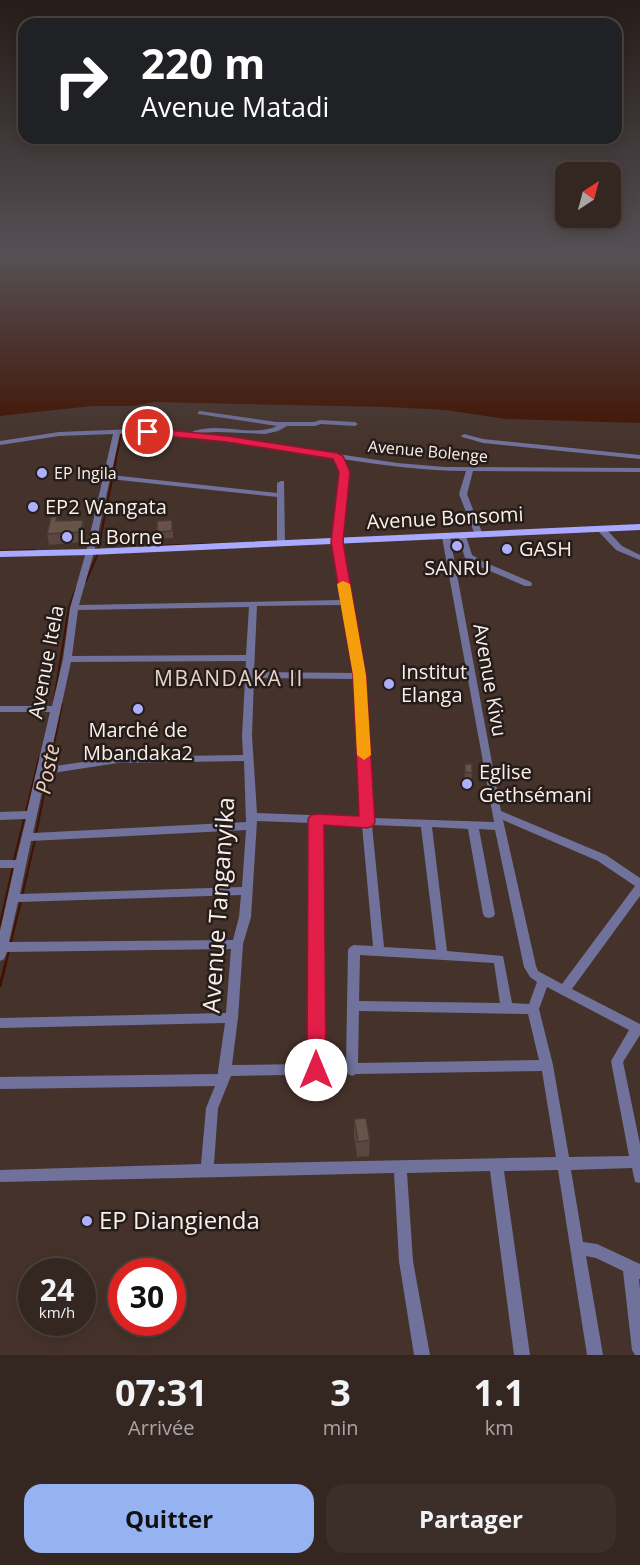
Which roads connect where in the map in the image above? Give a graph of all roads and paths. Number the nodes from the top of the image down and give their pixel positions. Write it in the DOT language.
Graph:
graph roads {
  1 [pos="200,413"];
  2 [pos="286,424"];
  3 [pos="355,424"];
  4 [pos="117,431"];
  5 [pos="189,434"];
  6 [pos="464,436"];
  7 [pos="0,444"];
  8 [pos="337,456"];
  9 [pos="640,457"];
  10 [pos="358,459"];
  11 [pos="470,470"];
  12 [pos="640,470"];
  13 [pos="345,472"];
  14 [pos="107,477"];
  15 [pos="281,483"];
  16 [pos="280,495"];
  17 [pos="640,527"];
  18 [pos="601,529"];
  19 [pos="479,535"];
  20 [pos="462,536"];
  21 [pos="446,537"];
  22 [pos="337,542"];
  23 [pos="281,544"];
  24 [pos="90,552"];
  25 [pos="0,554"];
  26 [pos="640,558"];
  27 [pos="528,584"];
  28 [pos="346,603"];
  29 [pos="253,604"];
  30 [pos="74,608"];
  31 [pos="250,658"];
  32 [pos="67,659"];
  33 [pos="249,675"];
  34 [pos="359,675"];
  35 [pos="0,709"];
  36 [pos="56,709"];
  37 [pos="247,758"];
  38 [pos="41,771"];
  39 [pos="497,813"];
  40 [pos="32,815"];
  41 [pos="0,816"];
  42 [pos="316,819"];
  43 [pos="252,821"];
  44 [pos="367,822"];
  45 [pos="426,824"];
  46 [pos="473,825"];
  47 [pos="500,826"];
  48 [pos="27,837"];
  49 [pos="0,864"];
  50 [pos="21,864"];
  51 [pos="640,884"];
  52 [pos="640,888"];
  53 [pos="246,891"];
  54 [pos="8,906"];
  55 [pos="489,914"];
  56 [pos="237,944"];
  57 [pos="1,951"];
  58 [pos="380,951"];
  59 [pos="442,956"];
  60 [pos="544,980"];
  61 [pos="564,990"];
  62 [pos="354,1006"];
  63 [pos="507,1008"];
  64 [pos="533,1009"];
  65 [pos="232,1018"];
  66 [pos="0,1023"];
  67 [pos="638,1029"];
  68 [pos="547,1065"];
  69 [pos="316,1070"];
  70 [pos="352,1070"];
  71 [pos="224,1076"];
  72 [pos="0,1083"];
  73 [pos="635,1125"];
  74 [pos="637,1162"];
  75 [pos="564,1163"];
  76 [pos="496,1164"];
  77 [pos="400,1167"];
  78 [pos="207,1170"];
  79 [pos="0,1176"];
  80 [pos="640,1177"];
  81 [pos="578,1248"];
  82 [pos="635,1270"];
  83 [pos="640,1350"];
  84 [pos="422,1355"];
  85 [pos="522,1355"];
  86 [pos="595,1355"];
  1 -- 2 [label="street"];
  2 -- 3 [label="street"];
  2 -- 5 [label="street"];
  4 -- 5 [label="street, Avenue Bolenge"];
  4 -- 7 [label="street, Avenue Bolenge"];
  4 -- 14 [label="street, Avenue Itela"];
  5 -- 8 [label="street, Avenue Bolenge"];
  6 -- 9 [label="street"];
  8 -- 10 [label="street, Avenue Bolenge"];
  8 -- 13 [label="street"];
  10 -- 11 [label="street, Avenue Bolenge"];
  10 -- 13 [label="street"];
  11 -- 12 [label="street, Avenue Bolenge"];
  11 -- 19 [label="street"];
  13 -- 22 [label="street"];
  14 -- 16 [label="street"];
  14 -- 24 [label="street, Avenue Itela"];
  15 -- 16 [label="street"];
  16 -- 23 [label="street"];
  17 -- 18 [label="main road, Avenue Bonsomi"];
  18 -- 19 [label="main road, Avenue Bonsomi"];
  18 -- 26 [label="street"];
  19 -- 20 [label="main road, Avenue Bonsomi"];
  20 -- 21 [label="main road, Avenue Bonsomi"];
  20 -- 27 [label="street"];
  21 -- 22 [label="main road, Avenue Bonsomi"];
  21 -- 39 [label="street, Avenue Kivu"];
  22 -- 23 [label="main road, Avenue Bonsomi"];
  22 -- 28 [label="street"];
  23 -- 24 [label="main road, Avenue Bonsomi"];
  24 -- 25 [label="main road, Avenue Bonsomi"];
  24 -- 30 [label="street, Avenue Itela"];
  28 -- 29 [label="street"];
  28 -- 34 [label="street"];
  29 -- 30 [label="street"];
  29 -- 31 [label="street, Avenue Tanganyika"];
  30 -- 32 [label="street, Avenue Itela"];
  31 -- 32 [label="street"];
  31 -- 33 [label="street, Avenue Tanganyika"];
  32 -- 36 [label="street, Avenue Itela"];
  33 -- 34 [label="street"];
  33 -- 37 [label="street, Avenue Tanganyika"];
  34 -- 44 [label="street"];
  35 -- 36 [label="street"];
  36 -- 38 [label="street, Avenue Itela"];
  37 -- 38 [label="street"];
  37 -- 43 [label="street, Avenue Tanganyika"];
  38 -- 40 [label="street, Avenue Itela"];
  39 -- 47 [label="street, Avenue Kivu"];
  39 -- 51 [label="street"];
  40 -- 41 [label="street"];
  40 -- 48 [label="street, Avenue Itela"];
  42 -- 43 [label="street"];
  42 -- 44 [label="street"];
  42 -- 69 [label="street"];
  43 -- 48 [label="street"];
  43 -- 53 [label="street, Avenue Tanganyika"];
  44 -- 45 [label="street"];
  44 -- 58 [label="street"];
  45 -- 46 [label="street"];
  45 -- 59 [label="street"];
  46 -- 47 [label="street"];
  46 -- 55 [label="street"];
  47 -- 60 [label="street, Avenue Kivu"];
  48 -- 50 [label="street, Avenue Itela"];
  49 -- 50 [label="street"];
  50 -- 54 [label="street, Avenue Itela"];
  52 -- 61 [label="street"];
  53 -- 54 [label="street"];
  53 -- 56 [label="street, Avenue Tanganyika"];
  54 -- 57 [label="street, Avenue Itela"];
  56 -- 57 [label="street"];
  56 -- 65 [label="street, Avenue Tanganyika"];
  58 -- 59 [label="street"];
  58 -- 62 [label="street"];
  59 -- 63 [label="street"];
  60 -- 61 [label="street"];
  60 -- 64 [label="street"];
  61 -- 67 [label="street"];
  62 -- 63 [label="street"];
  62 -- 70 [label="street"];
  63 -- 64 [label="street"];
  64 -- 68 [label="street"];
  65 -- 66 [label="street"];
  65 -- 71 [label="street, Avenue Tanganyika"];
  67 -- 73 [label="street"];
  68 -- 70 [label="street"];
  68 -- 75 [label="street"];
  69 -- 70 [label="street"];
  69 -- 71 [label="street"];
  71 -- 72 [label="street"];
  71 -- 78 [label="street, Avenue Tanganyika"];
  73 -- 74 [label="street"];
  74 -- 75 [label="street"];
  74 -- 80 [label="street"];
  75 -- 76 [label="street"];
  75 -- 81 [label="street"];
  76 -- 77 [label="street"];
  76 -- 85 [label="street"];
  77 -- 78 [label="street"];
  77 -- 84 [label="street"];
  78 -- 79 [label="street"];
  81 -- 82 [label="street"];
  81 -- 86 [label="street"];
  82 -- 83 [label="street"];
}
